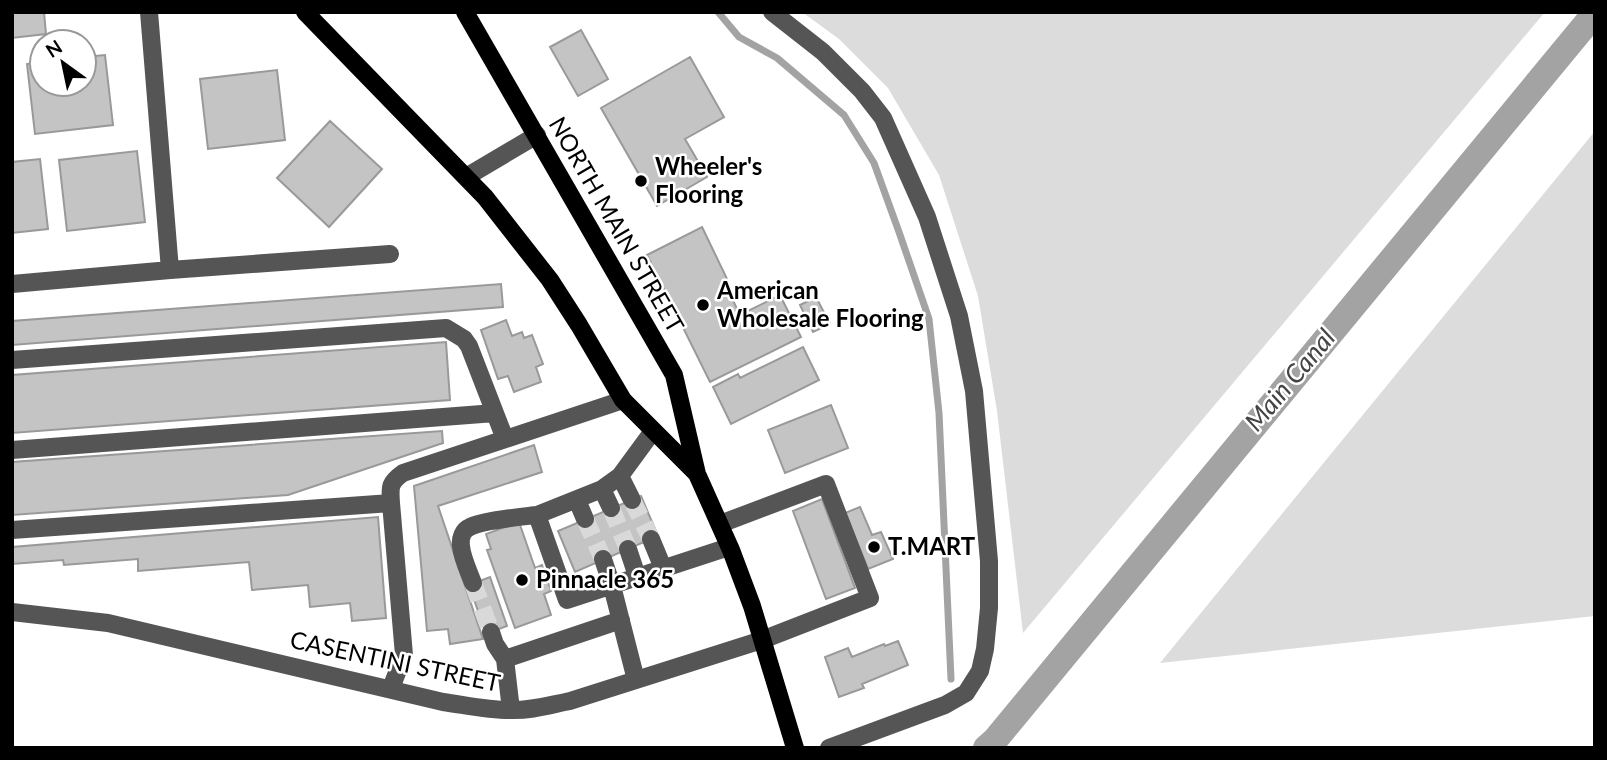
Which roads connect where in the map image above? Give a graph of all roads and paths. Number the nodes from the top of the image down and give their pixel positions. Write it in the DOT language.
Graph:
graph roads {
  1 [pos="149,12"];
  2 [pos="304,12"];
  3 [pos="466,12"];
  4 [pos="772,12"];
  5 [pos="537,135"];
  6 [pos="466,177"];
  7 [pos="390,254"];
  8 [pos="170,271"];
  9 [pos="12,284"];
  10 [pos="12,360"];
  11 [pos="623,400"];
  12 [pos="495,414"];
  13 [pos="653,430"];
  14 [pos="505,439"];
  15 [pos="12,450"];
  16 [pos="697,474"];
  17 [pos="620,477"];
  18 [pos="602,489"];
  19 [pos="577,500"];
  20 [pos="632,500"];
  21 [pos="391,503"];
  22 [pos="611,508"];
  23 [pos="537,515"];
  24 [pos="585,519"];
  25 [pos="720,524"];
  26 [pos="12,530"];
  27 [pos="651,539"];
  28 [pos="729,547"];
  29 [pos="628,550"];
  30 [pos="603,559"];
  31 [pos="663,568"];
  32 [pos="637,576"];
  33 [pos="473,583"];
  34 [pos="612,586"];
  35 [pos="12,612"];
  36 [pos="621,620"];
  37 [pos="491,632"];
  38 [pos="762,640"];
  39 [pos="505,659"];
  40 [pos="636,680"];
  41 [pos="391,688"];
  42 [pos="511,710"];
  43 [pos="795,748"];
  44 [pos="830,748"];
  1 -- 8 [label="street"];
  2 -- 6 [label="main road, NORTH MAIN STREET"];
  3 -- 5 [label="main road, NORTH MAIN STREET"];
  4 -- 44 [label="street"];
  5 -- 6 [label="street"];
  5 -- 16 [label="main road, NORTH MAIN STREET"];
  6 -- 11 [label="main road, NORTH MAIN STREET"];
  7 -- 8 [label="street"];
  8 -- 9 [label="street"];
  10 -- 12 [label="street"];
  11 -- 13 [label="main road, NORTH MAIN STREET"];
  11 -- 14 [label="street"];
  12 -- 14 [label="street"];
  12 -- 15 [label="street"];
  13 -- 16 [label="main road, NORTH MAIN STREET"];
  13 -- 17 [label="street"];
  14 -- 21 [label="street"];
  16 -- 25 [label="main road, NORTH MAIN STREET"];
  17 -- 18 [label="street"];
  17 -- 20 [label="street"];
  18 -- 19 [label="street"];
  18 -- 22 [label="street"];
  19 -- 23 [label="street"];
  19 -- 24 [label="street"];
  21 -- 26 [label="street"];
  21 -- 41 [label="street"];
  23 -- 33 [label="street"];
  23 -- 34 [label="street"];
  25 -- 28 [label="main road, NORTH MAIN STREET"];
  25 -- 38 [label="street, CASENTINI STREET"];
  27 -- 31 [label="street"];
  28 -- 31 [label="street"];
  28 -- 38 [label="main road, NORTH MAIN STREET"];
  29 -- 32 [label="street"];
  30 -- 34 [label="street"];
  31 -- 32 [label="street"];
  32 -- 34 [label="street"];
  34 -- 36 [label="street"];
  35 -- 41 [label="street, CASENTINI STREET"];
  36 -- 39 [label="street"];
  36 -- 40 [label="street"];
  37 -- 39 [label="street"];
  38 -- 40 [label="street, CASENTINI STREET"];
  38 -- 43 [label="main road, NORTH MAIN STREET"];
  39 -- 42 [label="street"];
  40 -- 42 [label="street, CASENTINI STREET"];
  41 -- 42 [label="street, CASENTINI STREET"];
}
